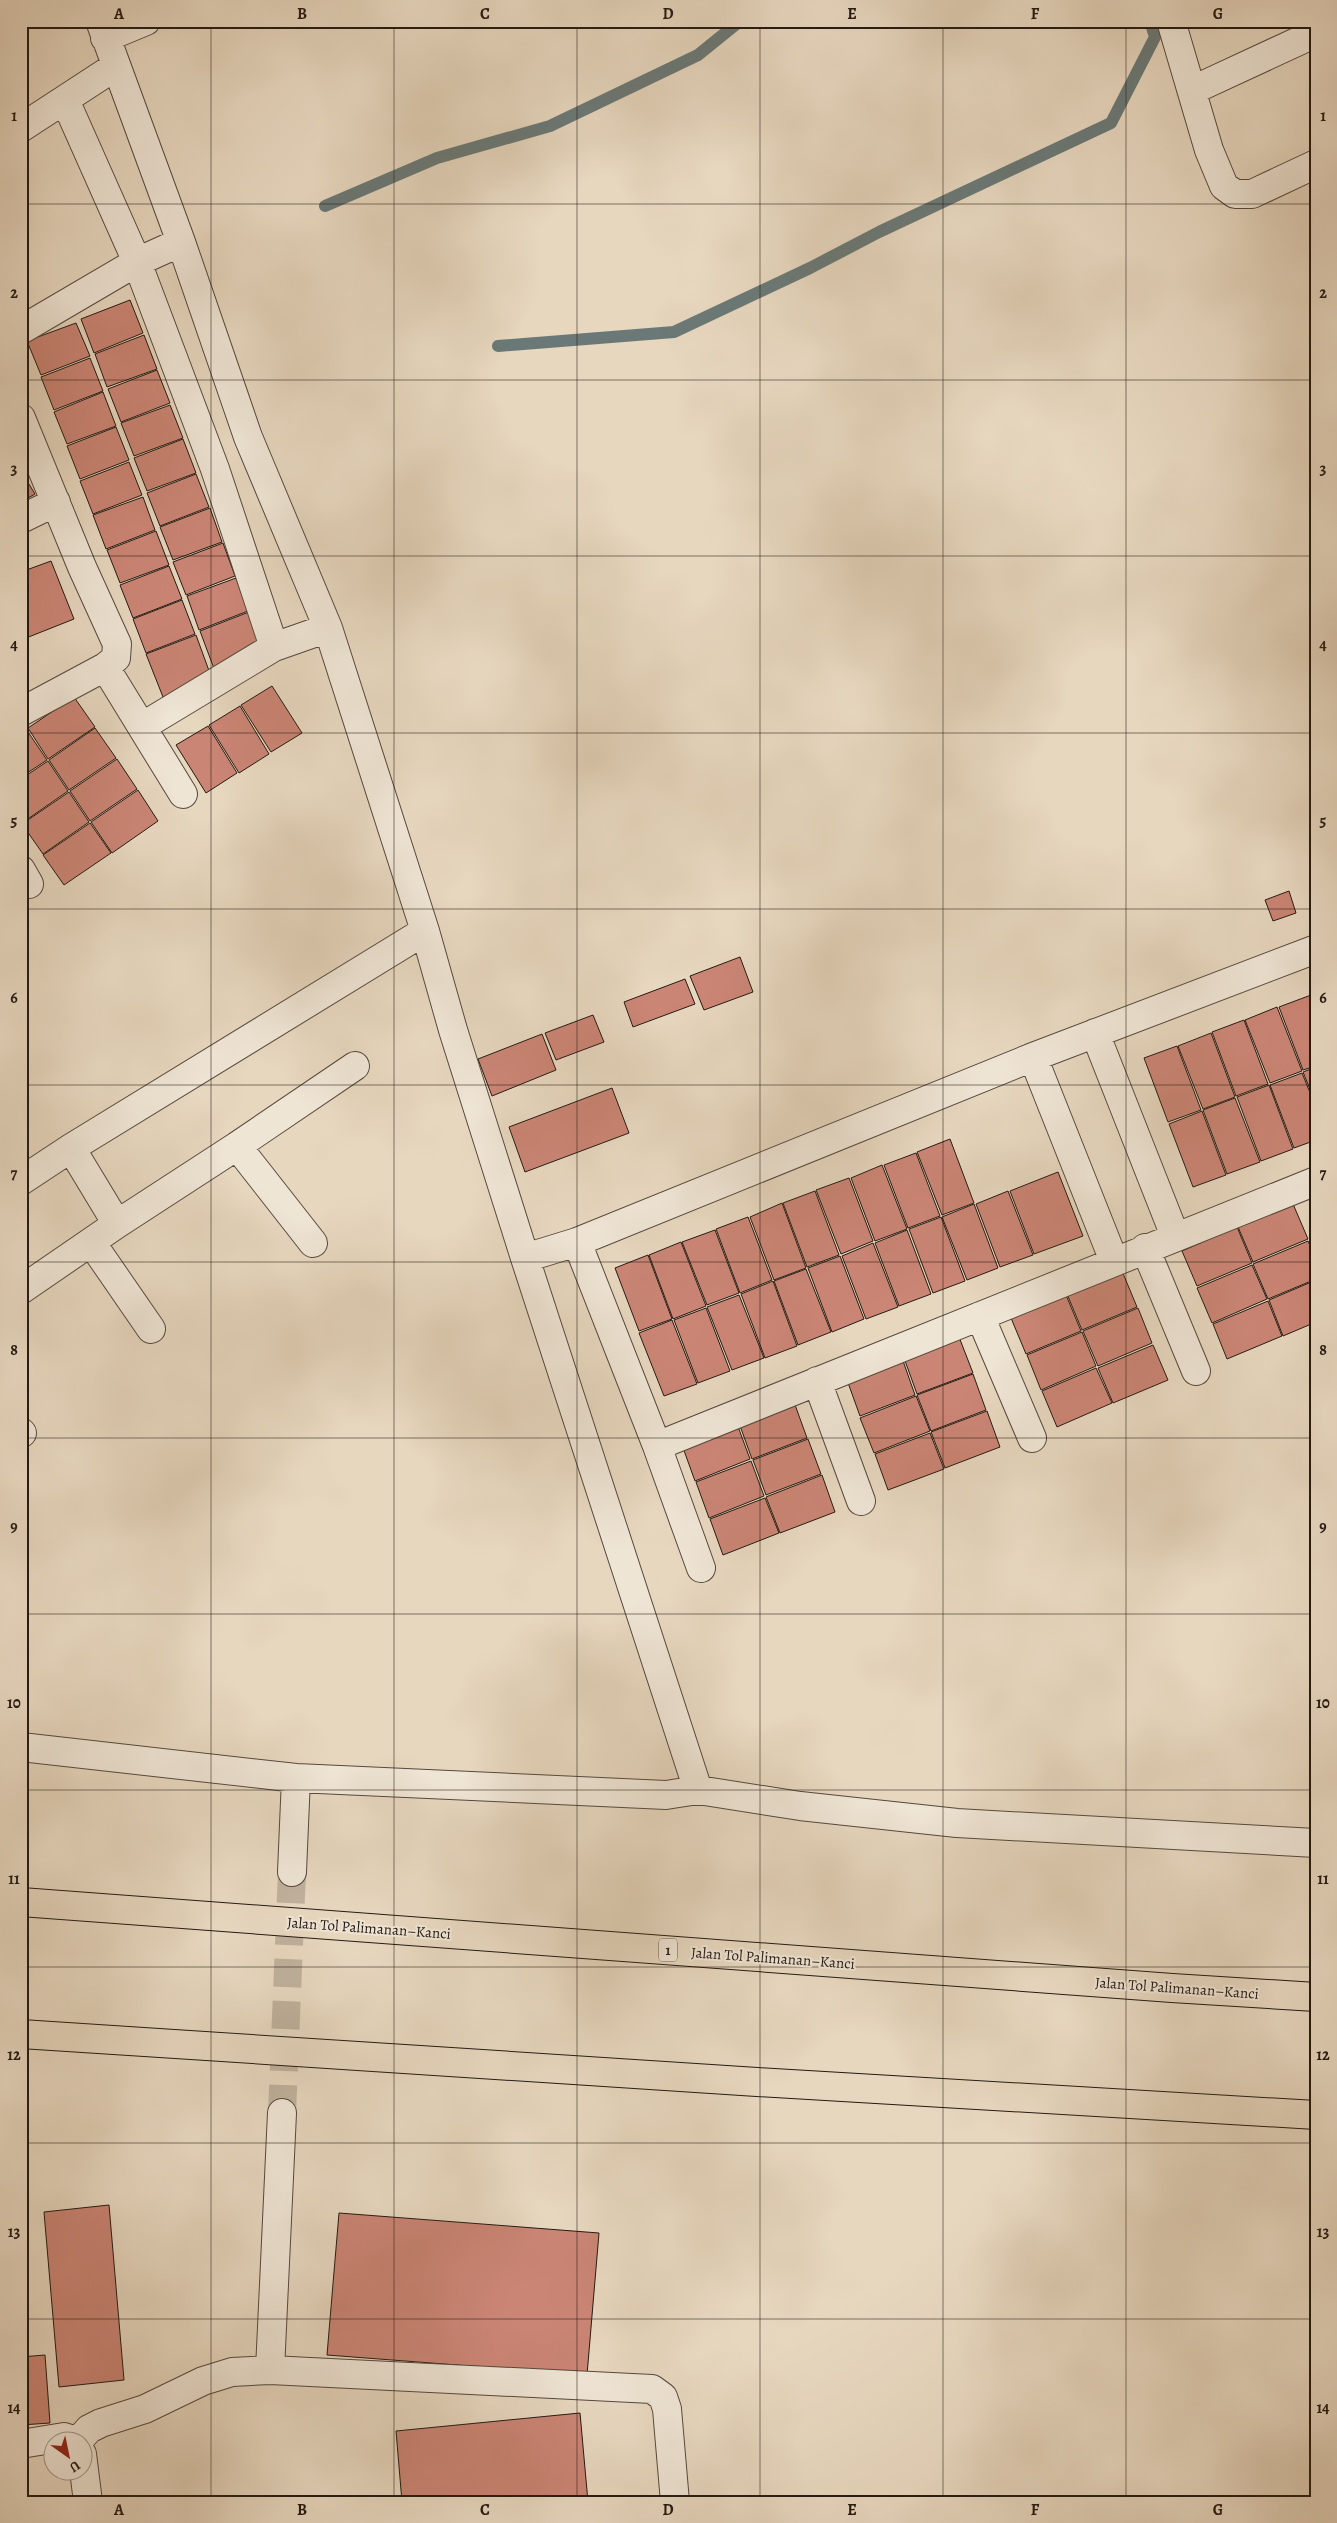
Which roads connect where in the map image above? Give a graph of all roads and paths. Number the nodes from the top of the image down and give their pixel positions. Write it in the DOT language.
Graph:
graph roads {
  1 [pos="146,21"];
  2 [pos="1171,21"];
  3 [pos="102,30"];
  4 [pos="1316,33"];
  5 [pos="116,66"];
  6 [pos="1193,90"];
  7 [pos="65,100"];
  8 [pos="21,128"];
  9 [pos="1316,164"];
  10 [pos="181,242"];
  11 [pos="137,262"];
  12 [pos="21,330"];
  13 [pos="21,418"];
  14 [pos="56,502"];
  15 [pos="21,519"];
  16 [pos="328,628"];
  17 [pos="274,647"];
  18 [pos="105,667"];
  19 [pos="21,712"];
  20 [pos="143,726"];
  21 [pos="183,794"];
  22 [pos="426,931"];
  23 [pos="1316,949"];
  24 [pos="1095,1033"];
  25 [pos="1033,1057"];
  26 [pos="355,1066"];
  27 [pos="237,1146"];
  28 [pos="71,1148"];
  29 [pos="21,1181"];
  30 [pos="1316,1181"];
  31 [pos="117,1224"];
  32 [pos="1175,1236"];
  33 [pos="91,1242"];
  34 [pos="577,1242"];
  35 [pos="313,1243"];
  36 [pos="1145,1248"];
  37 [pos="524,1258"];
  38 [pos="1114,1261"];
  39 [pos="21,1290"];
  40 [pos="980,1316"];
  41 [pos="151,1329"];
  42 [pos="1196,1372"];
  43 [pos="817,1381"];
  44 [pos="1032,1438"];
  45 [pos="656,1446"];
  46 [pos="861,1501"];
  47 [pos="701,1568"];
  48 [pos="21,1747"];
  49 [pos="296,1778"];
  50 [pos="698,1790"];
  51 [pos="1316,1843"];
  52 [pos="292,1872"];
  53 [pos="21,1902"];
  54 [pos="1316,1997"];
  55 [pos="21,2034"];
  56 [pos="282,2113"];
  57 [pos="1316,2115"];
  58 [pos="270,2370"];
  59 [pos="88,2430"];
  60 [pos="42,2441"];
  61 [pos="21,2444"];
  62 [pos="85,2480"];
  63 [pos="88,2502"];
  64 [pos="676,2502"];
  1 -- 3 [label="street"];
  2 -- 6 [label="street"];
  3 -- 5 [label="street"];
  4 -- 6 [label="street"];
  5 -- 7 [label="street"];
  5 -- 10 [label="street"];
  6 -- 9 [label="street"];
  7 -- 8 [label="street"];
  7 -- 11 [label="street"];
  10 -- 11 [label="street"];
  10 -- 16 [label="street"];
  11 -- 12 [label="street"];
  11 -- 17 [label="street"];
  13 -- 14 [label="street"];
  14 -- 15 [label="street"];
  14 -- 18 [label="street"];
  16 -- 17 [label="street"];
  16 -- 22 [label="street"];
  17 -- 20 [label="street"];
  18 -- 19 [label="street"];
  18 -- 20 [label="street"];
  20 -- 21 [label="street"];
  22 -- 28 [label="street"];
  22 -- 37 [label="street"];
  23 -- 24 [label="street"];
  24 -- 25 [label="street"];
  24 -- 32 [label="street"];
  25 -- 34 [label="street"];
  25 -- 38 [label="street"];
  26 -- 27 [label="street"];
  27 -- 31 [label="street"];
  27 -- 35 [label="street"];
  28 -- 29 [label="street"];
  28 -- 31 [label="street"];
  30 -- 32 [label="street"];
  31 -- 33 [label="street"];
  32 -- 36 [label="street"];
  33 -- 39 [label="street"];
  33 -- 41 [label="street"];
  34 -- 37 [label="street"];
  34 -- 45 [label="street"];
  36 -- 38 [label="street"];
  36 -- 42 [label="street"];
  37 -- 50 [label="street"];
  38 -- 40 [label="street"];
  40 -- 43 [label="street"];
  40 -- 44 [label="street"];
  43 -- 45 [label="street"];
  43 -- 46 [label="street"];
  45 -- 47 [label="street"];
  48 -- 49 [label="street"];
  49 -- 50 [label="street"];
  49 -- 52 [label="street"];
  50 -- 51 [label="street"];
  53 -- 54 [label="highway, Jalan Tol Palimanan–Kanci / 1"];
  55 -- 57 [label="highway"];
  56 -- 58 [label="street"];
  58 -- 59 [label="street"];
  58 -- 64 [label="street"];
  60 -- 61 [label="street"];
  62 -- 63 [label="street"];
}
